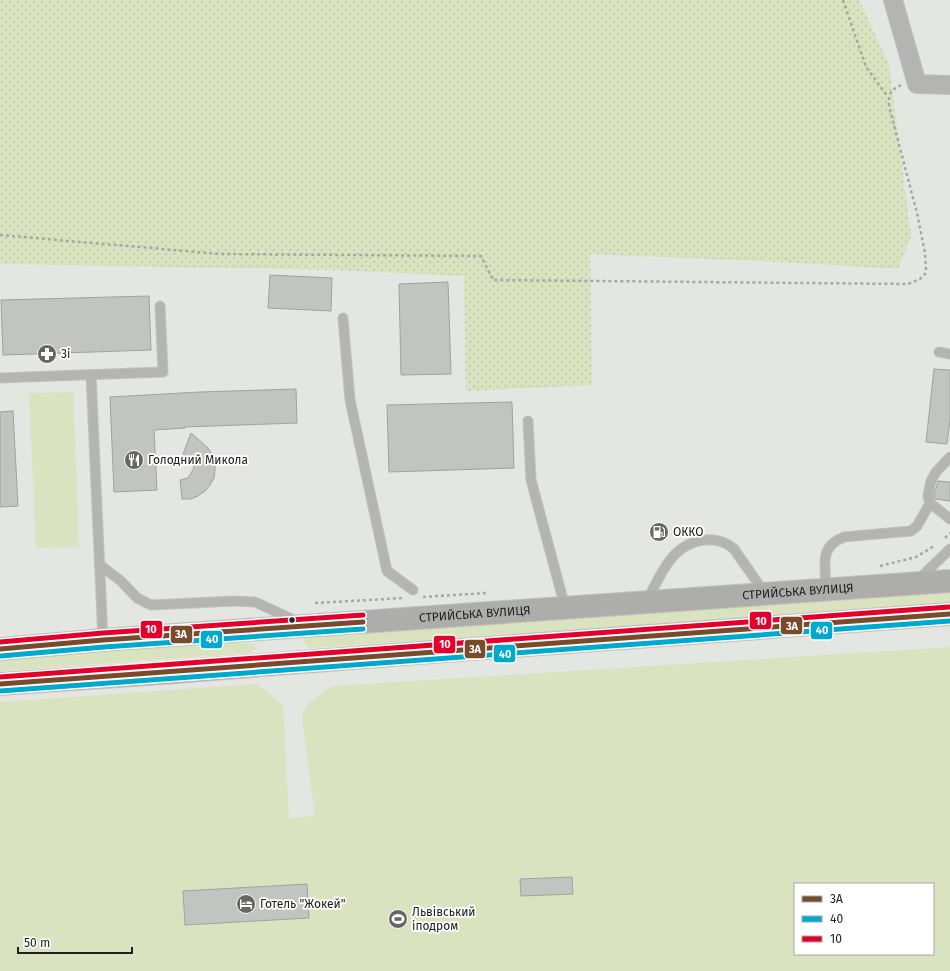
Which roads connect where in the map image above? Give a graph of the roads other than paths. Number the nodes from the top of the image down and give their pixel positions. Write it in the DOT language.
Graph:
graph roads {
  1 [pos="893,0"];
  2 [pos="950,85"];
  3 [pos="160,306"];
  4 [pos="343,318"];
  5 [pos="939,352"];
  6 [pos="950,354"];
  7 [pos="91,375"];
  8 [pos="0,378"];
  9 [pos="528,421"];
  10 [pos="950,457"];
  11 [pos="930,503"];
  12 [pos="950,519"];
  13 [pos="950,549"];
  14 [pos="100,564"];
  15 [pos="950,581"];
  16 [pos="915,583"];
  17 [pos="826,589"];
  18 [pos="413,590"];
  19 [pos="765,593"];
  20 [pos="647,601"];
  21 [pos="565,607"];
  22 [pos="950,614"];
  23 [pos="305,626"];
  24 [pos="103,640"];
  25 [pos="0,649"];
  26 [pos="0,684"];
  1 -- 2 [label="street"];
  3 -- 7 [label="lane"];
  4 -- 18 [label="lane"];
  5 -- 6 [label="lane"];
  7 -- 8 [label="lane"];
  7 -- 14 [label="lane"];
  9 -- 21 [label="lane"];
  10 -- 11 [label="lane"];
  11 -- 12 [label="lane"];
  11 -- 17 [label="lane"];
  13 -- 16 [label="lane"];
  14 -- 23 [label="lane"];
  14 -- 24 [label="lane"];
  15 -- 16 [label="main road, СТРИЙСЬКА ВУЛИЦЯ"];
  16 -- 17 [label="main road, СТРИЙСЬКА ВУЛИЦЯ"];
  17 -- 19 [label="main road, СТРИЙСЬКА ВУЛИЦЯ"];
  19 -- 20 [label="main road, СТРИЙСЬКА ВУЛИЦЯ"];
  19 -- 20 [label="lane"];
  20 -- 21 [label="main road, СТРИЙСЬКА ВУЛИЦЯ"];
  21 -- 23 [label="main road, СТРИЙСЬКА ВУЛИЦЯ"];
  22 -- 26 [label="main road"];
  23 -- 24 [label="main road, СТРИЙСЬКА ВУЛИЦЯ"];
  24 -- 25 [label="main road, СТРИЙСЬКА ВУЛИЦЯ"];
}
